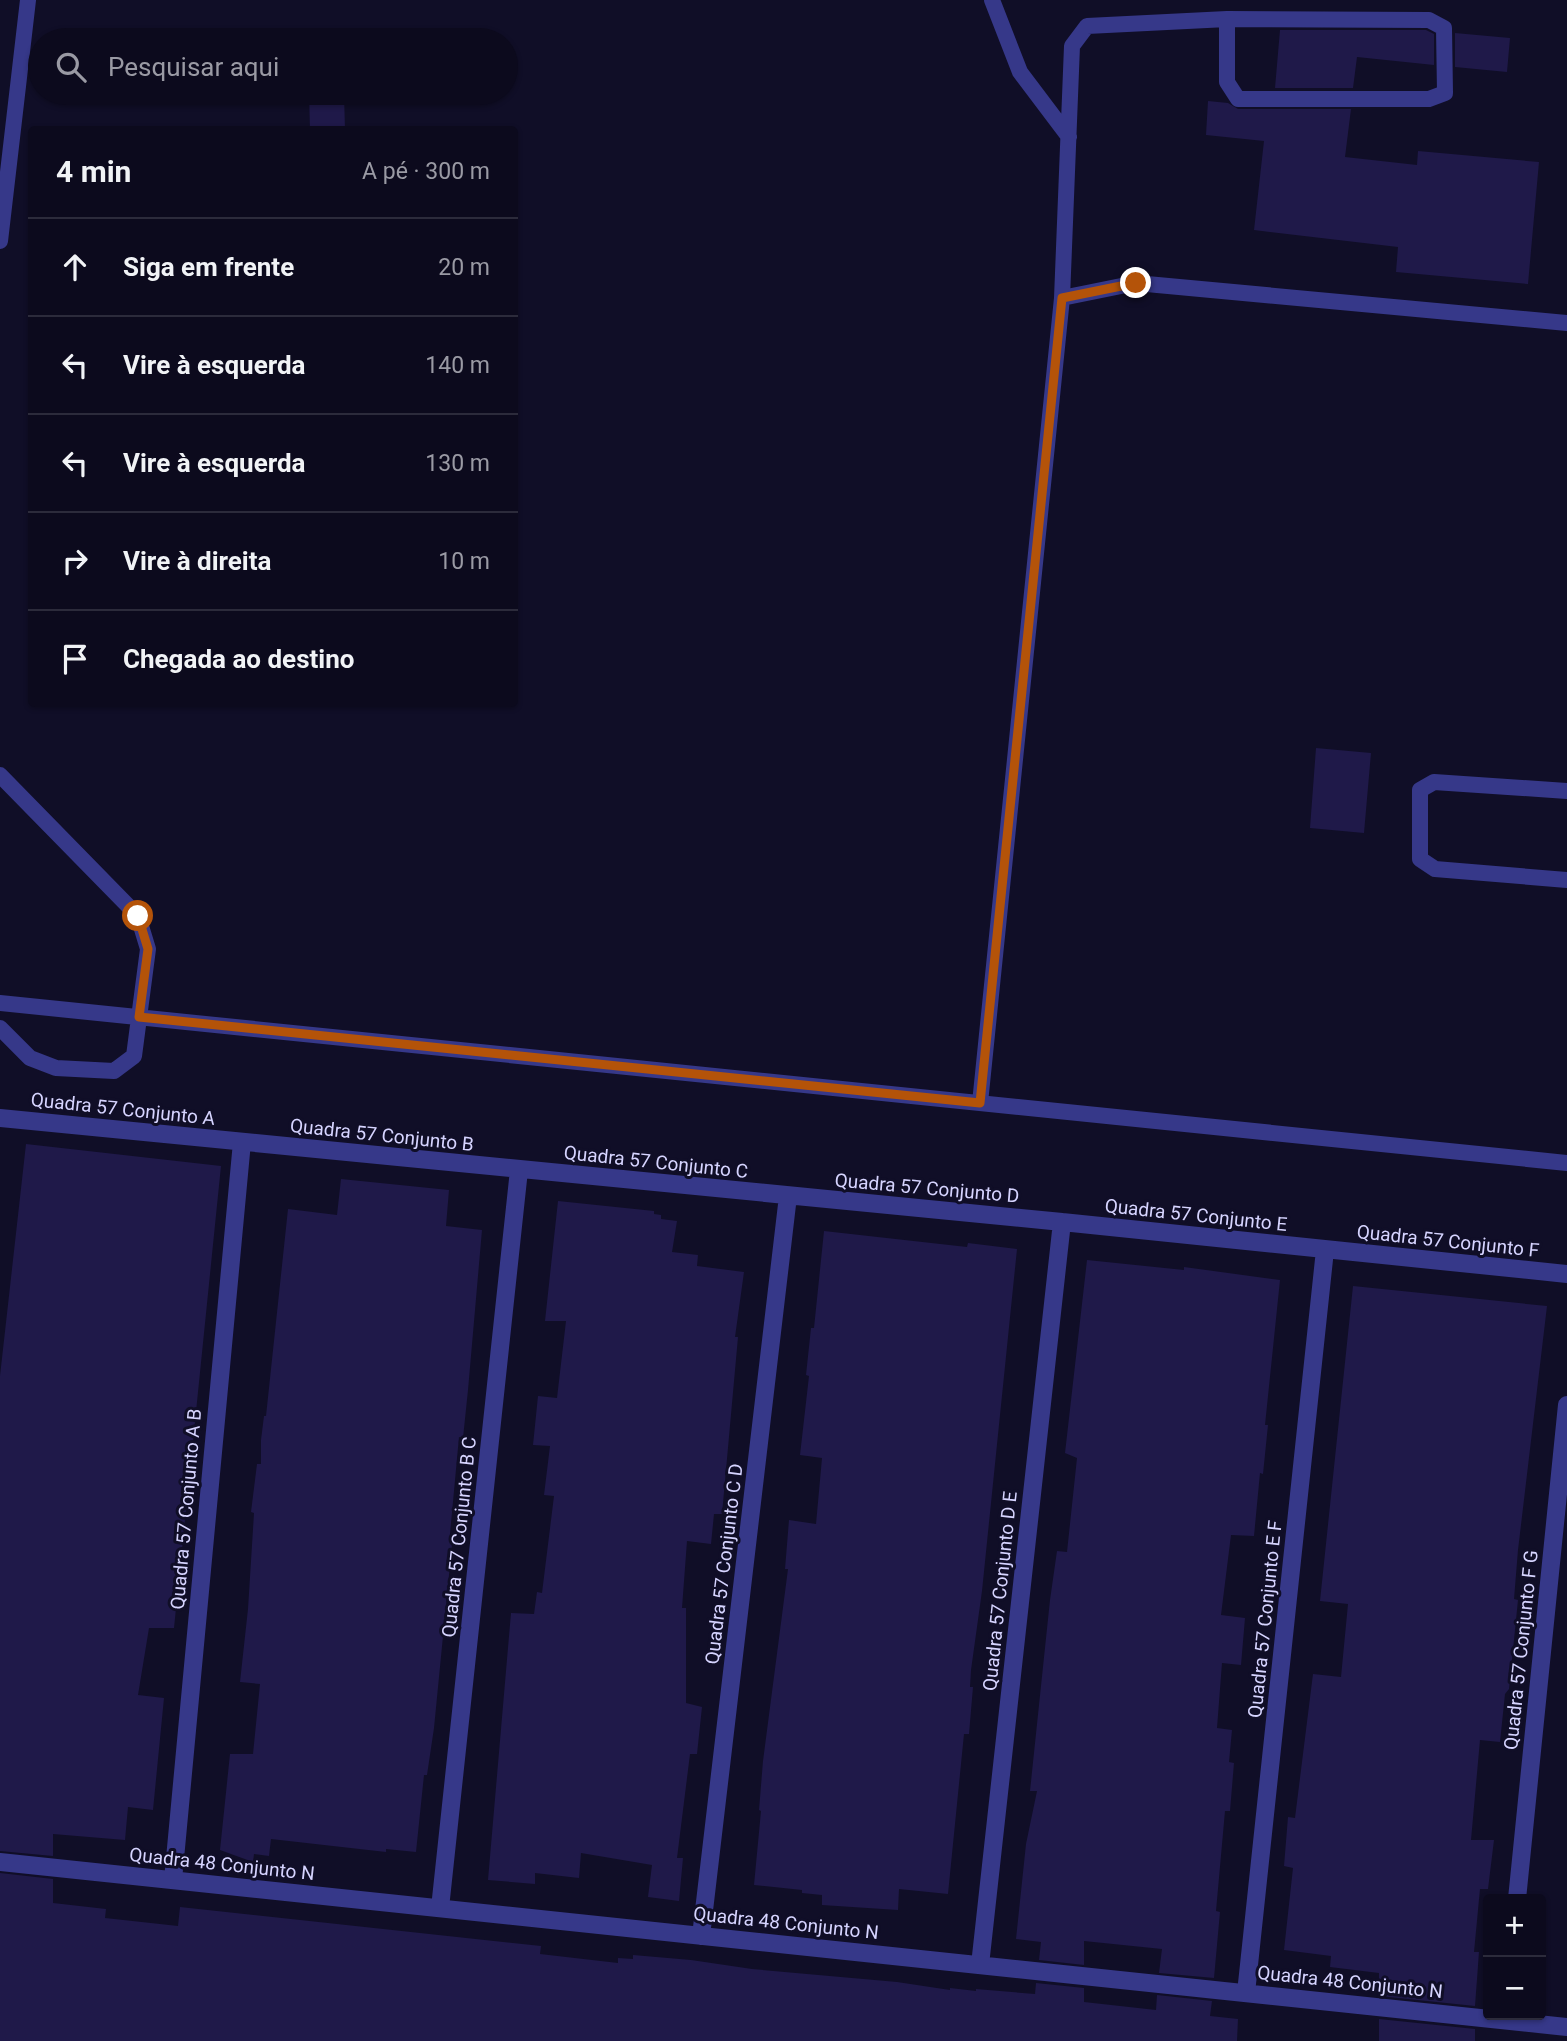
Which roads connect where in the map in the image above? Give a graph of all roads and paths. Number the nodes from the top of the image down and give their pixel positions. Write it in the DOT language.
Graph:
graph roads {
  1 [pos="28,0"];
  2 [pos="992,0"];
  3 [pos="1227,19"];
  4 [pos="1069,137"];
  5 [pos="0,242"];
  6 [pos="1062,298"];
  7 [pos="1567,323"];
  8 [pos="0,775"];
  9 [pos="1567,791"];
  10 [pos="1567,880"];
  11 [pos="0,1003"];
  12 [pos="139,1017"];
  13 [pos="0,1028"];
  14 [pos="980,1103"];
  15 [pos="0,1118"];
  16 [pos="242,1142"];
  17 [pos="1567,1163"];
  18 [pos="519,1170"];
  19 [pos="788,1196"];
  20 [pos="1062,1222"];
  21 [pos="1325,1250"];
  22 [pos="1567,1274"];
  23 [pos="1567,1405"];
  24 [pos="0,1862"];
  25 [pos="173,1880"];
  26 [pos="1518,1894"];
  27 [pos="440,1908"];
  28 [pos="701,1936"];
  29 [pos="980,1965"];
  30 [pos="1246,1993"];
  31 [pos="1483,2015"];
  32 [pos="1524,2020"];
  33 [pos="1567,2027"];
  1 -- 5 [label="lane"];
  2 -- 4 [label="lane"];
  3 -- 3 [label="lane"];
  3 -- 4 [label="lane"];
  4 -- 6 [label="lane"];
  6 -- 7 [label="lane"];
  6 -- 14 [label="lane"];
  8 -- 12 [label="lane"];
  9 -- 10 [label="lane"];
  11 -- 12 [label="lane"];
  12 -- 13 [label="lane"];
  12 -- 14 [label="lane"];
  14 -- 17 [label="lane"];
  15 -- 16 [label="street, Quadra 57 Conjunto A"];
  16 -- 18 [label="street, Quadra 57 Conjunto B"];
  16 -- 25 [label="street, Quadra 57 Conjunto A B"];
  18 -- 19 [label="street, Quadra 57 Conjunto C"];
  18 -- 27 [label="street, Quadra 57 Conjunto B C"];
  19 -- 20 [label="street, Quadra 57 Conjunto D"];
  19 -- 28 [label="street, Quadra 57 Conjunto C D"];
  20 -- 21 [label="street, Quadra 57 Conjunto E"];
  20 -- 29 [label="street, Quadra 57 Conjunto D E"];
  21 -- 22 [label="street, Quadra 57 Conjunto F"];
  21 -- 30 [label="street, Quadra 57 Conjunto E F"];
  23 -- 26 [label="street, Quadra 57 Conjunto F G"];
  24 -- 25 [label="street, Quadra 48 Conjunto N"];
  25 -- 27 [label="street, Quadra 48 Conjunto N"];
  27 -- 28 [label="street, Quadra 48 Conjunto N"];
  28 -- 29 [label="street, Quadra 48 Conjunto N"];
  29 -- 30 [label="street, Quadra 48 Conjunto N"];
  30 -- 31 [label="street, Quadra 48 Conjunto N"];
  32 -- 33 [label="street, Quadra 48 Conjunto N"];
}
